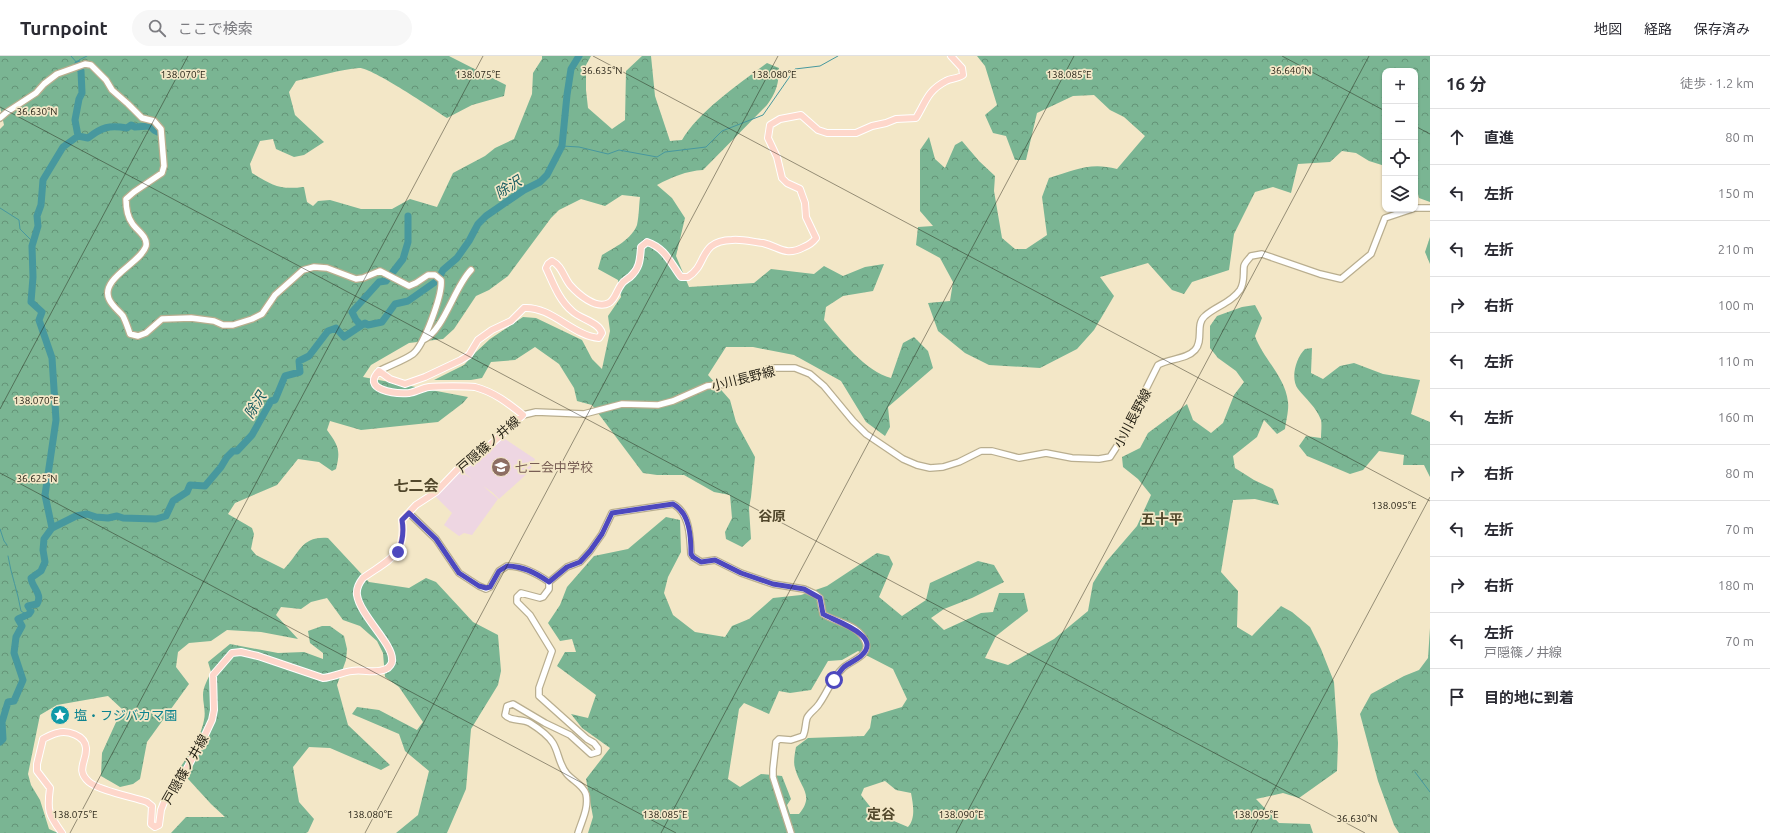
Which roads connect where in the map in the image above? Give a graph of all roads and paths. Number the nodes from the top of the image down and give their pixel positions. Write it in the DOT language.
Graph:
graph roads {
  1 [pos="951,56"];
  2 [pos="0,118"];
  3 [pos="1430,208"];
  4 [pos="1418,209"];
  5 [pos="1405,212"];
  6 [pos="471,270"];
  7 [pos="423,340"];
  8 [pos="379,371"];
  9 [pos="523,415"];
  10 [pos="409,513"];
  11 [pos="549,582"];
  12 [pos="62,833"];
  13 [pos="578,833"];
  14 [pos="791,833"];
  1 -- 8 [label="main road"];
  2 -- 7 [label="main road"];
  3 -- 4 [label="main road, 小川長野線"];
  5 -- 9 [label="main road, 小川長野線"];
  6 -- 7 [label="main road"];
  7 -- 8 [label="main road"];
  8 -- 9 [label="main road, 戸隠篠ノ井線"];
  9 -- 10 [label="main road, 戸隠篠ノ井線"];
  10 -- 11 [label="main road"];
  10 -- 12 [label="main road, 戸隠篠ノ井線"];
  11 -- 13 [label="main road"];
  11 -- 14 [label="main road"];
}
